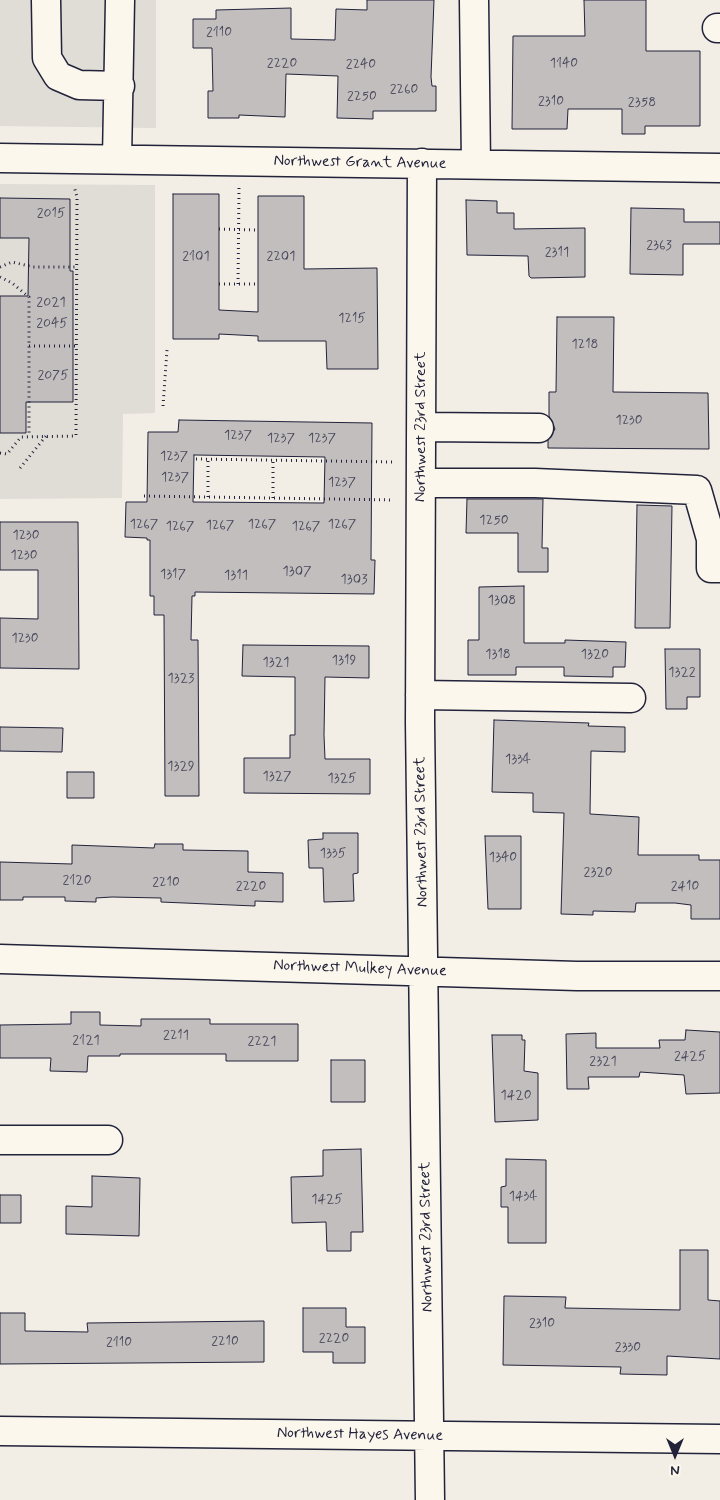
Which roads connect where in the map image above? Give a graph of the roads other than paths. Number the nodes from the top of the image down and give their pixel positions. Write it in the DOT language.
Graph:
graph roads {
  1 [pos="46,0"];
  2 [pos="120,0"];
  3 [pos="474,0"];
  4 [pos="120,86"];
  5 [pos="0,158"];
  6 [pos="117,159"];
  7 [pos="422,163"];
  8 [pos="476,164"];
  9 [pos="720,168"];
  10 [pos="422,428"];
  11 [pos="539,428"];
  12 [pos="421,483"];
  13 [pos="720,568"];
  14 [pos="420,695"];
  15 [pos="631,698"];
  16 [pos="0,960"];
  17 [pos="424,970"];
  18 [pos="720,976"];
  19 [pos="0,1140"];
  20 [pos="108,1140"];
  21 [pos="0,1431"];
  22 [pos="430,1435"];
  23 [pos="720,1439"];
  24 [pos="430,1500"];
  1 -- 4 [label="street"];
  2 -- 4 [label="street"];
  3 -- 8 [label="street"];
  4 -- 6 [label="street"];
  5 -- 6 [label="street, Northwest Grant Avenue"];
  6 -- 7 [label="street, Northwest Grant Avenue"];
  7 -- 8 [label="street, Northwest Grant Avenue"];
  7 -- 10 [label="street, Northwest 23rd Street"];
  8 -- 9 [label="street, Northwest Grant Avenue"];
  10 -- 11 [label="street"];
  10 -- 12 [label="street, Northwest 23rd Street"];
  12 -- 13 [label="street"];
  12 -- 14 [label="street, Northwest 23rd Street"];
  14 -- 15 [label="street"];
  14 -- 17 [label="street, Northwest 23rd Street"];
  16 -- 17 [label="street, Northwest Mulkey Avenue"];
  17 -- 18 [label="street, Northwest Mulkey Avenue"];
  17 -- 22 [label="street, Northwest 23rd Street"];
  19 -- 20 [label="street"];
  21 -- 22 [label="street, Northwest Hayes Avenue"];
  22 -- 23 [label="street, Northwest Hayes Avenue"];
  22 -- 24 [label="street, Northwest 23rd Street"];
}
